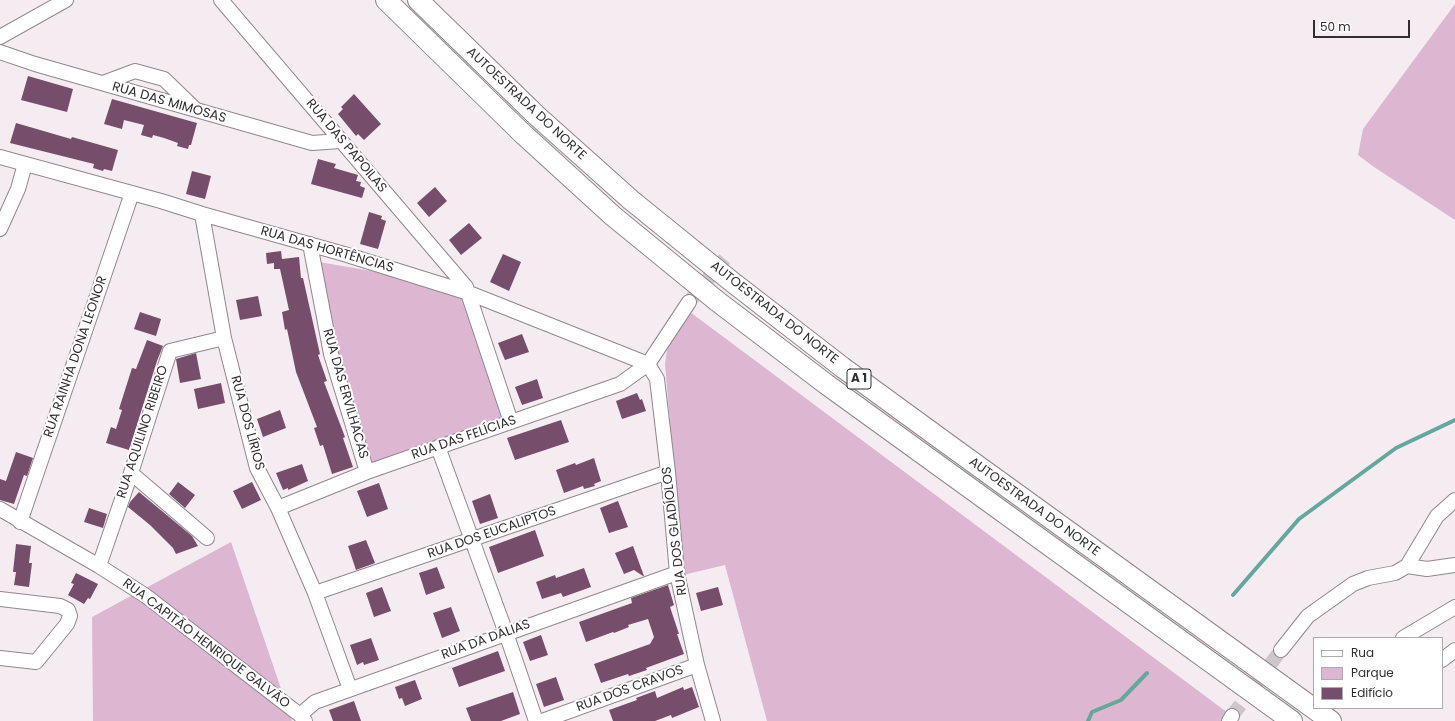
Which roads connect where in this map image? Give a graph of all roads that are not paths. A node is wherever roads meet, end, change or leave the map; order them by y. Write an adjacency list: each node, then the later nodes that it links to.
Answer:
1 (66, 0): 5 (street)
2 (221, 0): 9 (street, RUA DAS PAPOILAS)
3 (386, 0): 52 (highway, AUTOESTRADA DO NORTE / A 1)
4 (418, 0): 46 (highway, AUTOESTRADA DO NORTE / A 1)
5 (0, 37)
6 (0, 52): 7 (street, RUA DAS MIMOSAS)
7 (103, 83): 8 (street, RUA DAS MIMOSAS); 8 (street)
8 (198, 111): 9 (street, RUA DAS MIMOSAS)
9 (340, 141): 16 (street, RUA DAS PAPOILAS)
10 (0, 157): 11 (street, RUA DAS HORTÊNCIAS)
11 (25, 164): 12 (street, RUA DAS HORTÊNCIAS); 14 (street)
12 (132, 193): 13 (street, RUA DAS HORTÊNCIAS); 28 (street, RUA RAINHA DONA LEONOR)
13 (202, 214): 15 (street, RUA DAS HORTÊNCIAS); 18 (street, RUA DOS LÍRIOS)
14 (0, 229)
15 (310, 244): 16 (street, RUA DAS HORTÊNCIAS); 22 (street, RUA DAS ERVILHACAS)
16 (469, 293): 19 (street, RUA DAS HORTÊNCIAS); 20 (street)
17 (689, 302): 19 (street)
18 (224, 338): 24 (street, RUA AQUILINO RIBEIRO); 26 (street, RUA DOS LÍRIOS)
19 (648, 364): 20 (street, RUA DAS FELÍCIAS); 23 (street, RUA DOS GLADÍOLOS)
20 (511, 422): 21 (street, RUA DAS FELÍCIAS)
21 (438, 447): 22 (street, RUA DAS FELÍCIAS); 30 (street)
22 (367, 472): 26 (street, RUA DAS FELÍCIAS)
23 (668, 472): 30 (street, RUA DOS EUCALIPTOS); 34 (street, RUA DOS GLADÍOLOS)
24 (131, 473): 29 (street); 32 (street, RUA AQUILINO RIBEIRO)
25 (1455, 500): 33 (street)
26 (278, 508): 35 (street, RUA DOS LÍRIOS)
27 (0, 509): 28 (street, RUA CAPITÃO HENRIQUE GALVÃO)
28 (20, 522): 32 (street, RUA CAPITÃO HENRIQUE GALVÃO)
29 (207, 538)
30 (472, 539): 35 (street, RUA DOS EUCALIPTOS); 38 (street)
31 (1455, 565): 33 (street)
32 (99, 566): 48 (street, RUA CAPITÃO HENRIQUE GALVÃO)
33 (1407, 566): 40 (street)
34 (677, 572): 38 (street, RUA DA DÁLIAS); 44 (street, RUA DOS GLADÍOLOS)
35 (315, 593): 45 (street, RUA DOS LÍRIOS)
36 (0, 599): 42 (street)
37 (1455, 607): 39 (street)
38 (506, 633): 45 (street, RUA DA DÁLIAS); 49 (street)
39 (1405, 637)
40 (1281, 650)
41 (1455, 650): 43 (street)
42 (0, 658)
43 (1443, 659)
44 (697, 665): 50 (street, RUA DOS CRAVOS); 51 (street, RUA DOS GLADÍOLOS)
45 (350, 688): 48 (street, RUA DA DÁLIAS)
46 (1313, 708)
47 (1314, 709): 53 (highway, AUTOESTRADA DO NORTE / A 1)
48 (303, 718)
49 (536, 721)
50 (542, 721)
51 (713, 721)
52 (1292, 721)
53 (1331, 721)

